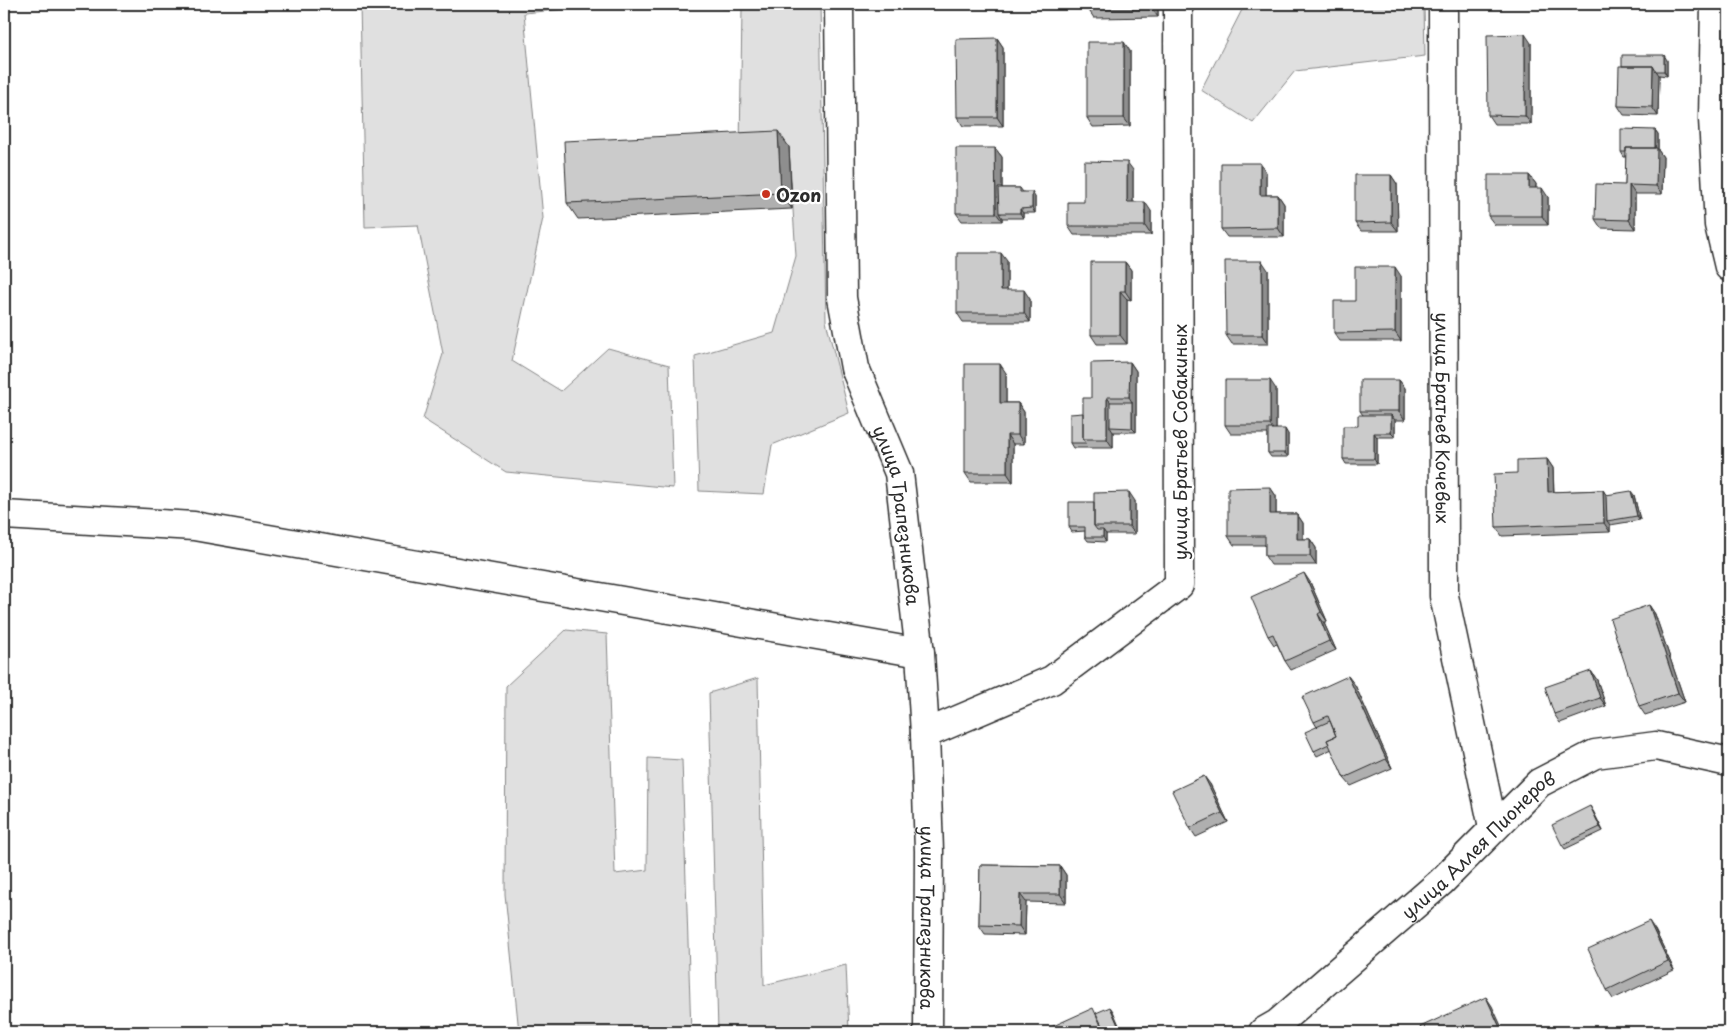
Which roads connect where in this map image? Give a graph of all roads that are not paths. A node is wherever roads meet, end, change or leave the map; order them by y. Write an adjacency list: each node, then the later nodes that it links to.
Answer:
1 (839, 4): 7 (street, улица Трапезникова)
2 (1178, 4): 8 (street, улица Братьев Собакиных)
3 (1443, 4): 10 (street, улица Братьев Кочевых)
4 (1715, 4): 5 (street)
5 (1729, 267)
6 (4, 515): 7 (street)
7 (920, 653): 8 (street, улица Трапезникова)
8 (926, 734): 11 (street, улица Трапезникова)
9 (1729, 762): 10 (street, улица Аллея Пионеров)
10 (1493, 827): 12 (street, улица Аллея Пионеров)
11 (928, 1032)
12 (1263, 1032)

